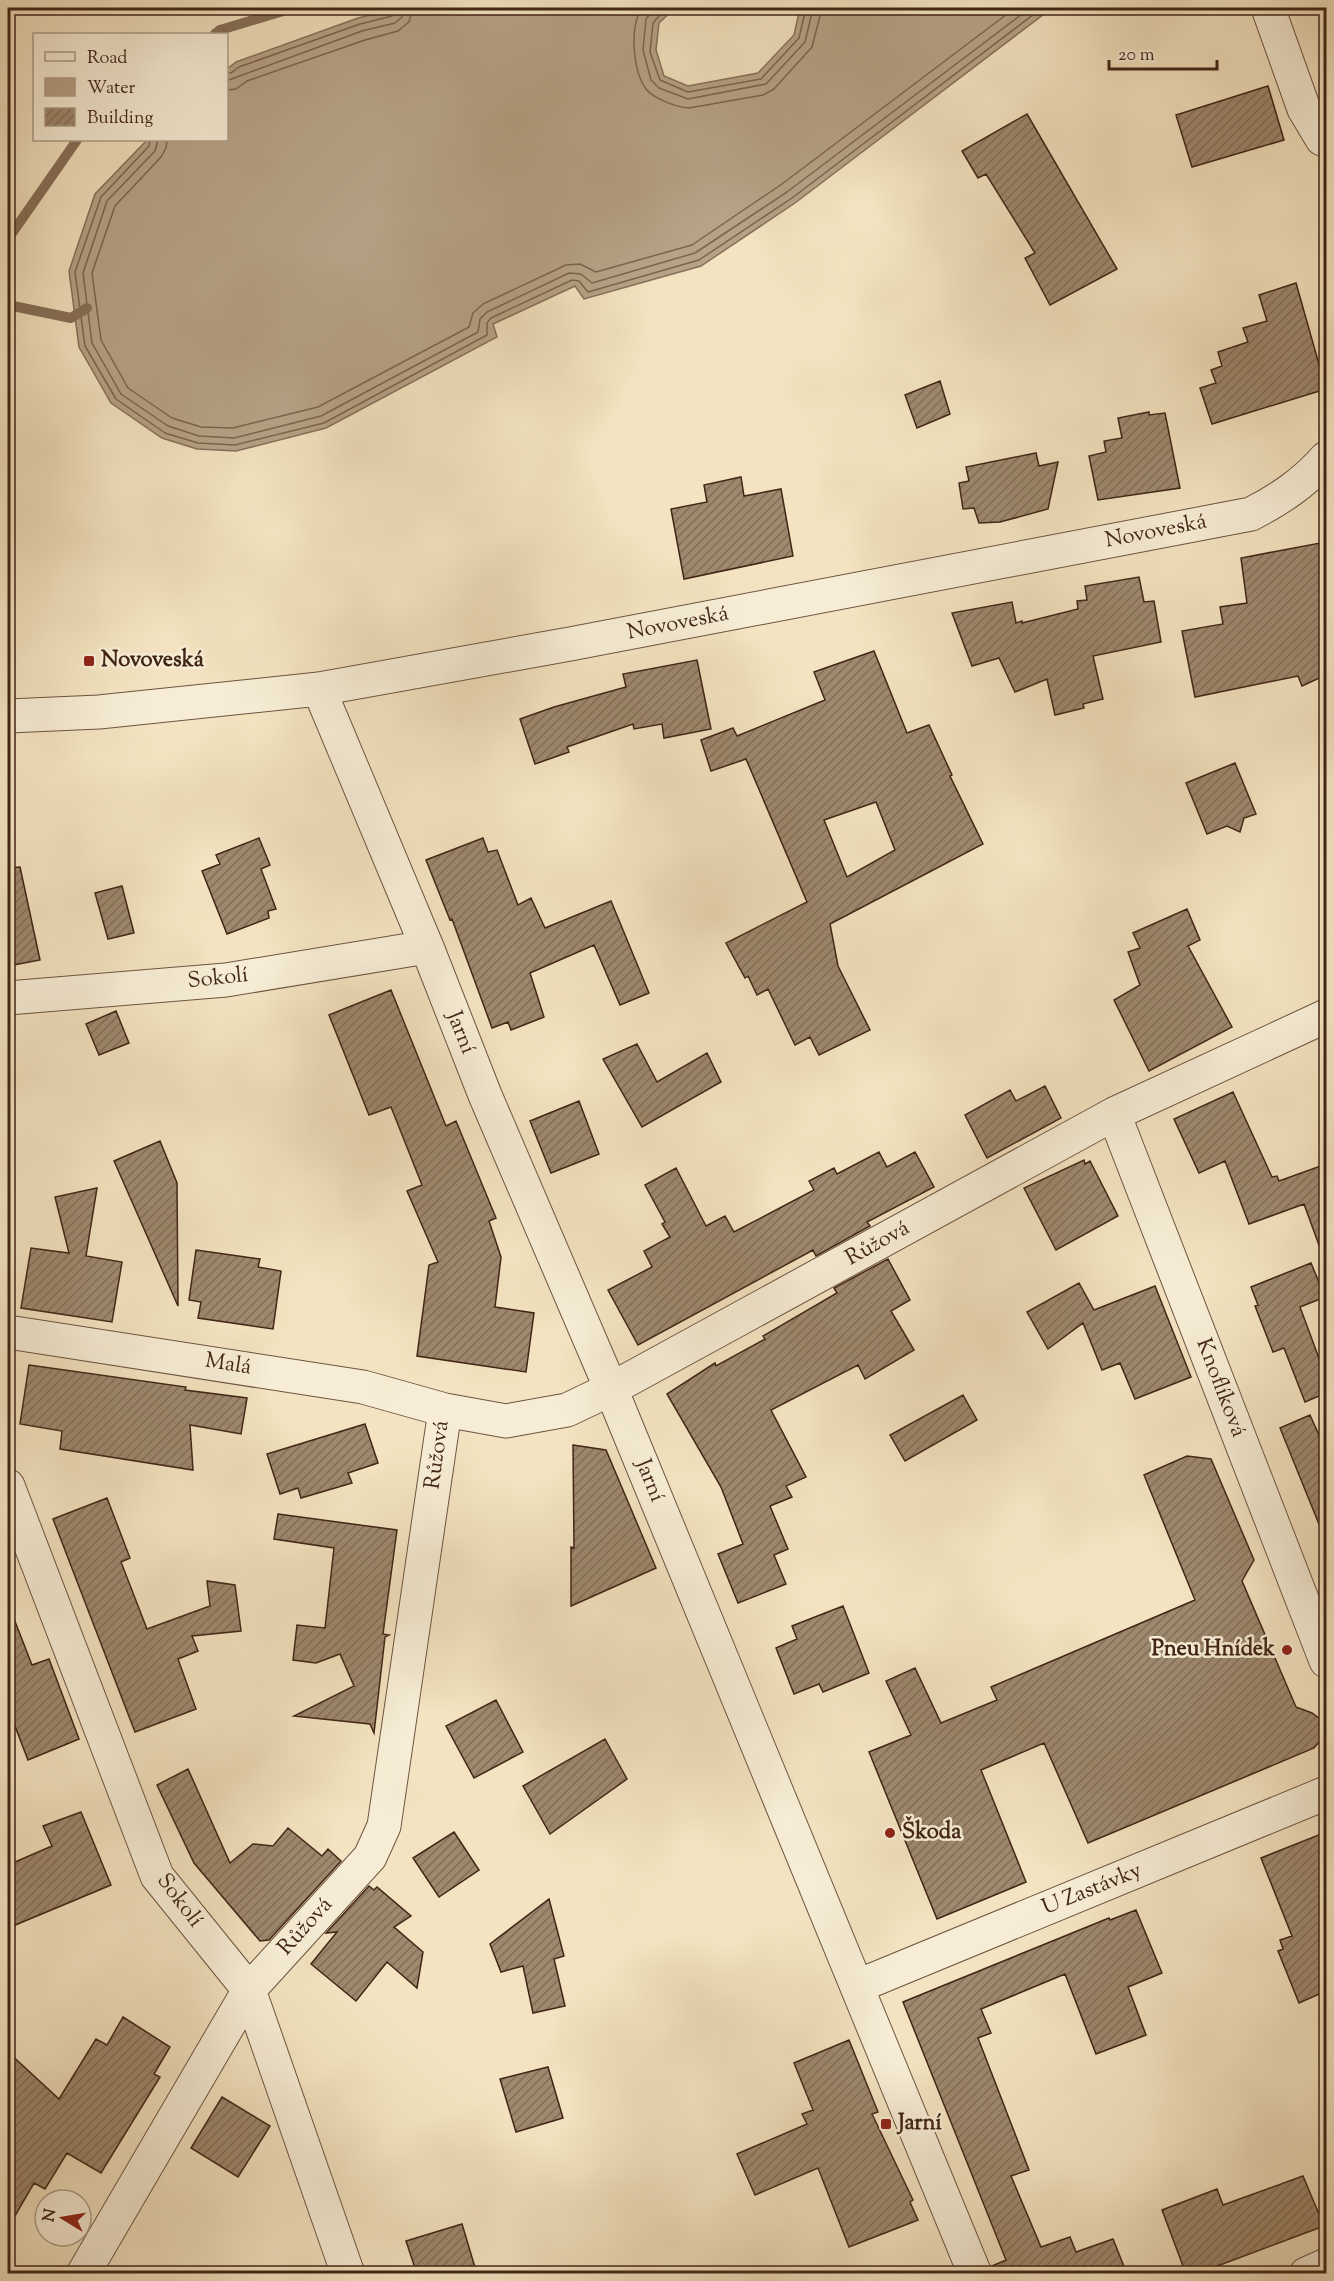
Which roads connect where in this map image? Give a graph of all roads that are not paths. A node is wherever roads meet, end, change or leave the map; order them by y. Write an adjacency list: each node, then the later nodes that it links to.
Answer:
1 (1268, 8): 2 (street)
2 (1326, 140)
3 (1326, 458): 4 (street, Novoveská)
4 (319, 689): 5 (street, Novoveská); 6 (street, Jarní)
5 (8, 716)
6 (427, 947): 7 (street, Sokolí); 11 (street, Jarní)
7 (8, 998)
8 (1326, 1016): 9 (street, Růžová)
9 (1114, 1114): 11 (street, Růžová); 14 (street, Knoflíková)
10 (8, 1332): 12 (street, Malá)
11 (611, 1389): 12 (street, Růžová); 16 (street, Jarní)
12 (445, 1410): 17 (street, Růžová)
13 (8, 1486): 17 (street, Sokolí)
14 (1326, 1661)
15 (1326, 1793): 16 (street, U Zastávky)
16 (858, 1986): 21 (street, Jarní)
17 (249, 1990): 19 (street, Růžová); 20 (street, Sokolí)
18 (1326, 2265): 22 (street)
19 (83, 2274)
20 (348, 2274)
21 (975, 2274)
22 (1306, 2274)

